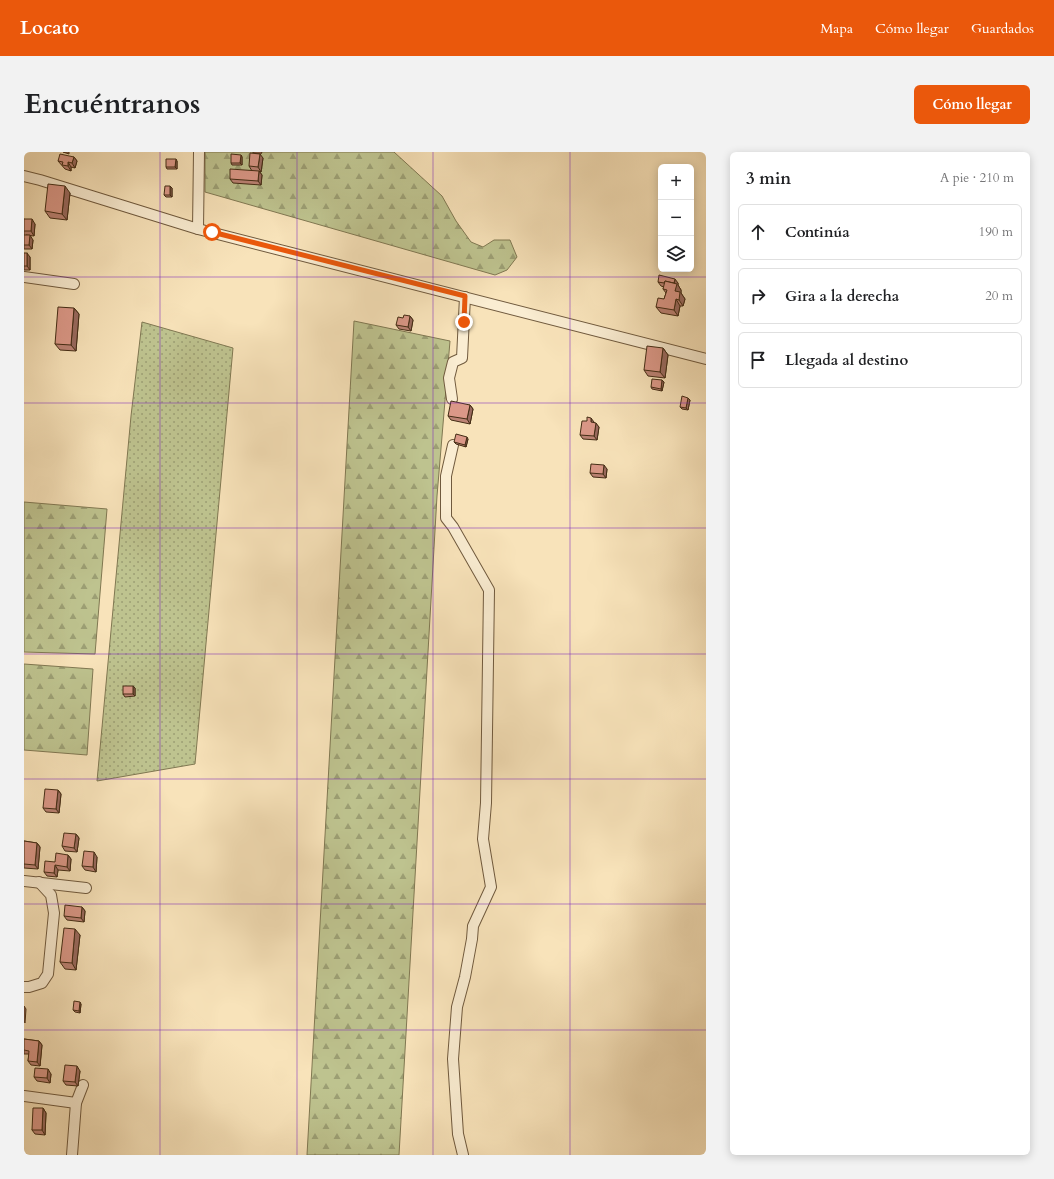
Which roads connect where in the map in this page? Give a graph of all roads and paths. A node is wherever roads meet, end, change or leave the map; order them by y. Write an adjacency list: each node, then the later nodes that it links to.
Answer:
1 (198, 152): 3 (street)
2 (24, 176): 3 (street)
3 (198, 229): 6 (street)
4 (24, 277): 5 (street)
5 (74, 284)
6 (465, 296): 7 (street); 8 (street)
7 (706, 359)
8 (452, 399)
9 (453, 445): 18 (street)
10 (24, 881): 11 (street)
11 (39, 882): 12 (street); 13 (street)
12 (86, 888)
13 (24, 987)
14 (83, 1085): 16 (street)
15 (24, 1096): 16 (street)
16 (76, 1103): 17 (street)
17 (72, 1155)
18 (463, 1155)

